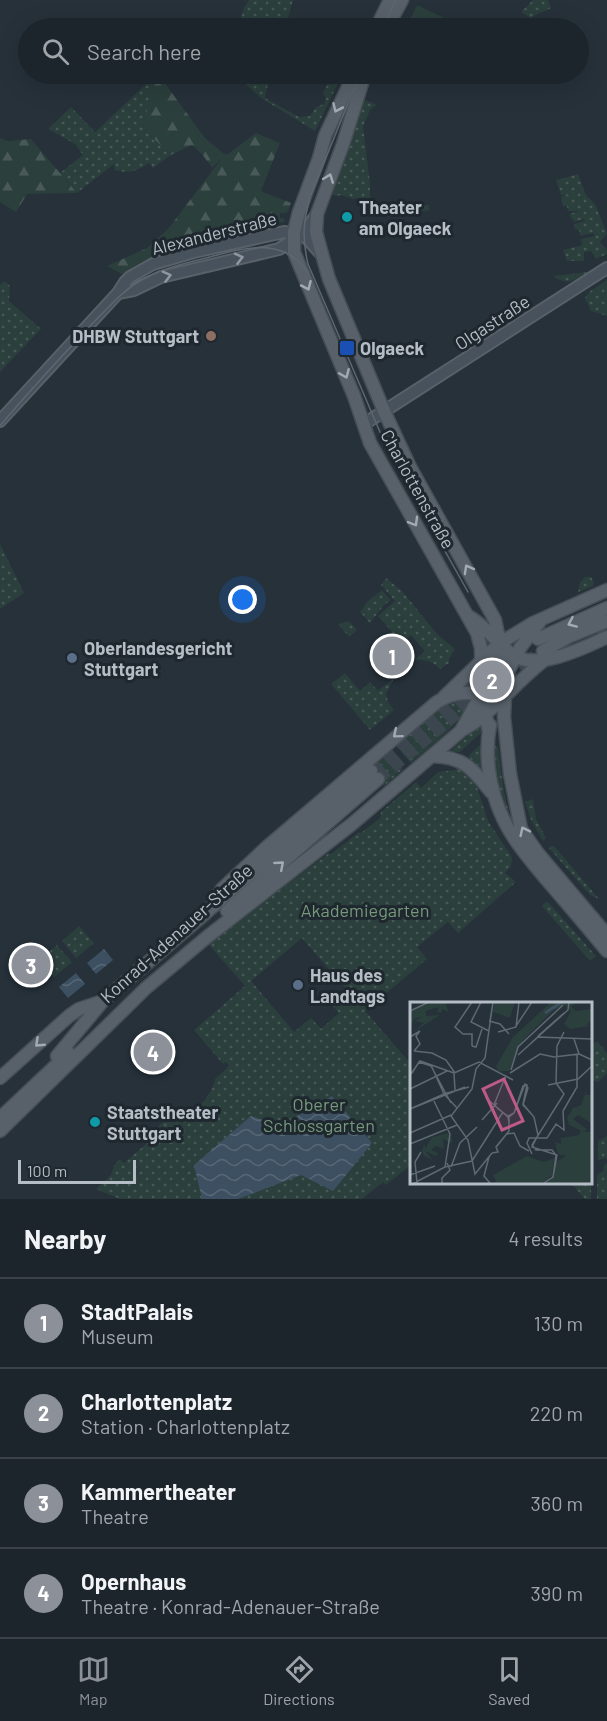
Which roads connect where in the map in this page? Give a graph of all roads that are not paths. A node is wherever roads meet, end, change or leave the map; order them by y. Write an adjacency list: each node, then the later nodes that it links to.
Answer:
1 (390, 0): 3 (main road)
2 (402, 0): 4 (main road)
3 (381, 18)
4 (392, 18)
5 (349, 84): 8 (main road, one-way to 8)
6 (362, 84): 7 (main road, one-way to 6)
7 (317, 214): 8 (street); 10 (main road, Charlottenstraße)
8 (296, 236): 9 (street, Alexanderstraße); 10 (street); 11 (main road, Charlottenstraße); 13 (street, Alexanderstraße)
9 (276, 250): 11 (street); 13 (street, Alexanderstraße, one-way to 9)
10 (322, 255): 14 (main road, Charlottenstraße)
11 (298, 264): 16 (main road, Charlottenstraße, one-way to 16)
12 (607, 268): 14 (street, Olgastraße)
13 (118, 294): 15 (street, Alexanderstraße)
14 (384, 411): 16 (street, Olgastraße); 18 (main road, Charlottenstraße, one-way to 14)
15 (0, 422)
16 (364, 424): 20 (main road, Charlottenstraße, one-way to 20)
17 (607, 590): 23 (main road)
18 (481, 594): 20 (main road); 24 (main road, Charlottenstraße)
19 (607, 608): 23 (main road, one-way to 23)
20 (464, 609): 24 (main road); 26 (main road, Charlottenstraße)
21 (607, 621): 23 (main road)
22 (607, 637): 23 (main road)
23 (540, 640): 24 (main road); 25 (main road); 25 (main road); 29 (main road)
24 (500, 643): 25 (main road); 26 (main road); 27 (main road, Charlottenstraße); 30 (main road)
25 (515, 657): 27 (main road)
26 (482, 659): 30 (main road, Charlottenstraße); 31 (main road)
27 (505, 678): 29 (main road, Charlottenstraße); 32 (main road)
28 (464, 693): 30 (main road); 31 (main road); 32 (main road)
29 (505, 695): 32 (main road); 33 (main road, Charlottenstraße)
30 (482, 696): 32 (main road)
31 (443, 698): 38 (main road, one-way to 38)
32 (485, 708): 33 (main road); 34 (main road); 36 (main road)
33 (504, 717): 35 (main road, Charlottenstraße)
34 (489, 738): 35 (main road); 37 (main road)
35 (506, 742): 40 (main road, Charlottenstraße, one-way to 35)
36 (432, 756): 37 (main road); 39 (main road)
37 (493, 794): 41 (main road)
38 (209, 912): 39 (main road, Konrad-Adenauer-Straße, one-way to 38); 42 (main road, Konrad-Adenauer-Straße)
39 (207, 933): 45 (main road, Konrad-Adenauer-Straße); 46 (main road)
40 (607, 935)
41 (607, 951)
42 (103, 1001): 43 (main road, one-way to 43); 44 (main road, Konrad-Adenauer-Straße)
43 (0, 1078)
44 (0, 1109)
45 (0, 1118)
46 (0, 1131)

